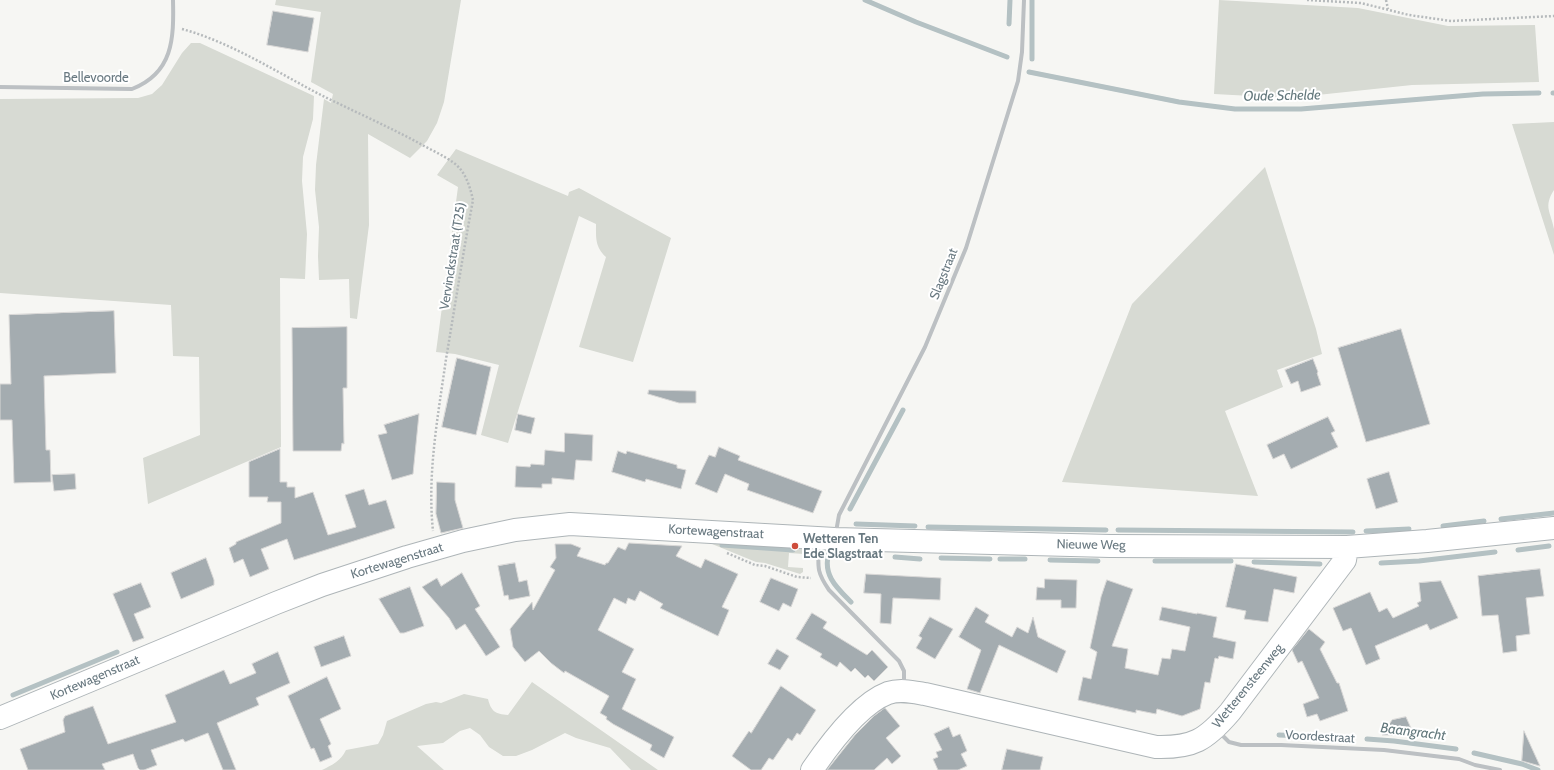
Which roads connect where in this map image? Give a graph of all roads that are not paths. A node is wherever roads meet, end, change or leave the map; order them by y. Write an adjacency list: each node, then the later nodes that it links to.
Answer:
1 (172, 0): 3 (street, Bellevoorde)
2 (1024, 0): 5 (street, Slagstraat)
3 (0, 87)
4 (1554, 528): 6 (street)
5 (827, 539): 6 (street, Nieuwe Weg); 7 (street); 8 (street, Kortewagenstraat)
6 (1347, 547): 9 (street, Wetterensteenweg)
7 (903, 691): 9 (street, Wetterensteenweg); 10 (street, Wetterensteenweg)
8 (0, 718)
9 (1216, 729): 11 (street, Voordestraat)
10 (812, 770)
11 (1500, 770)

